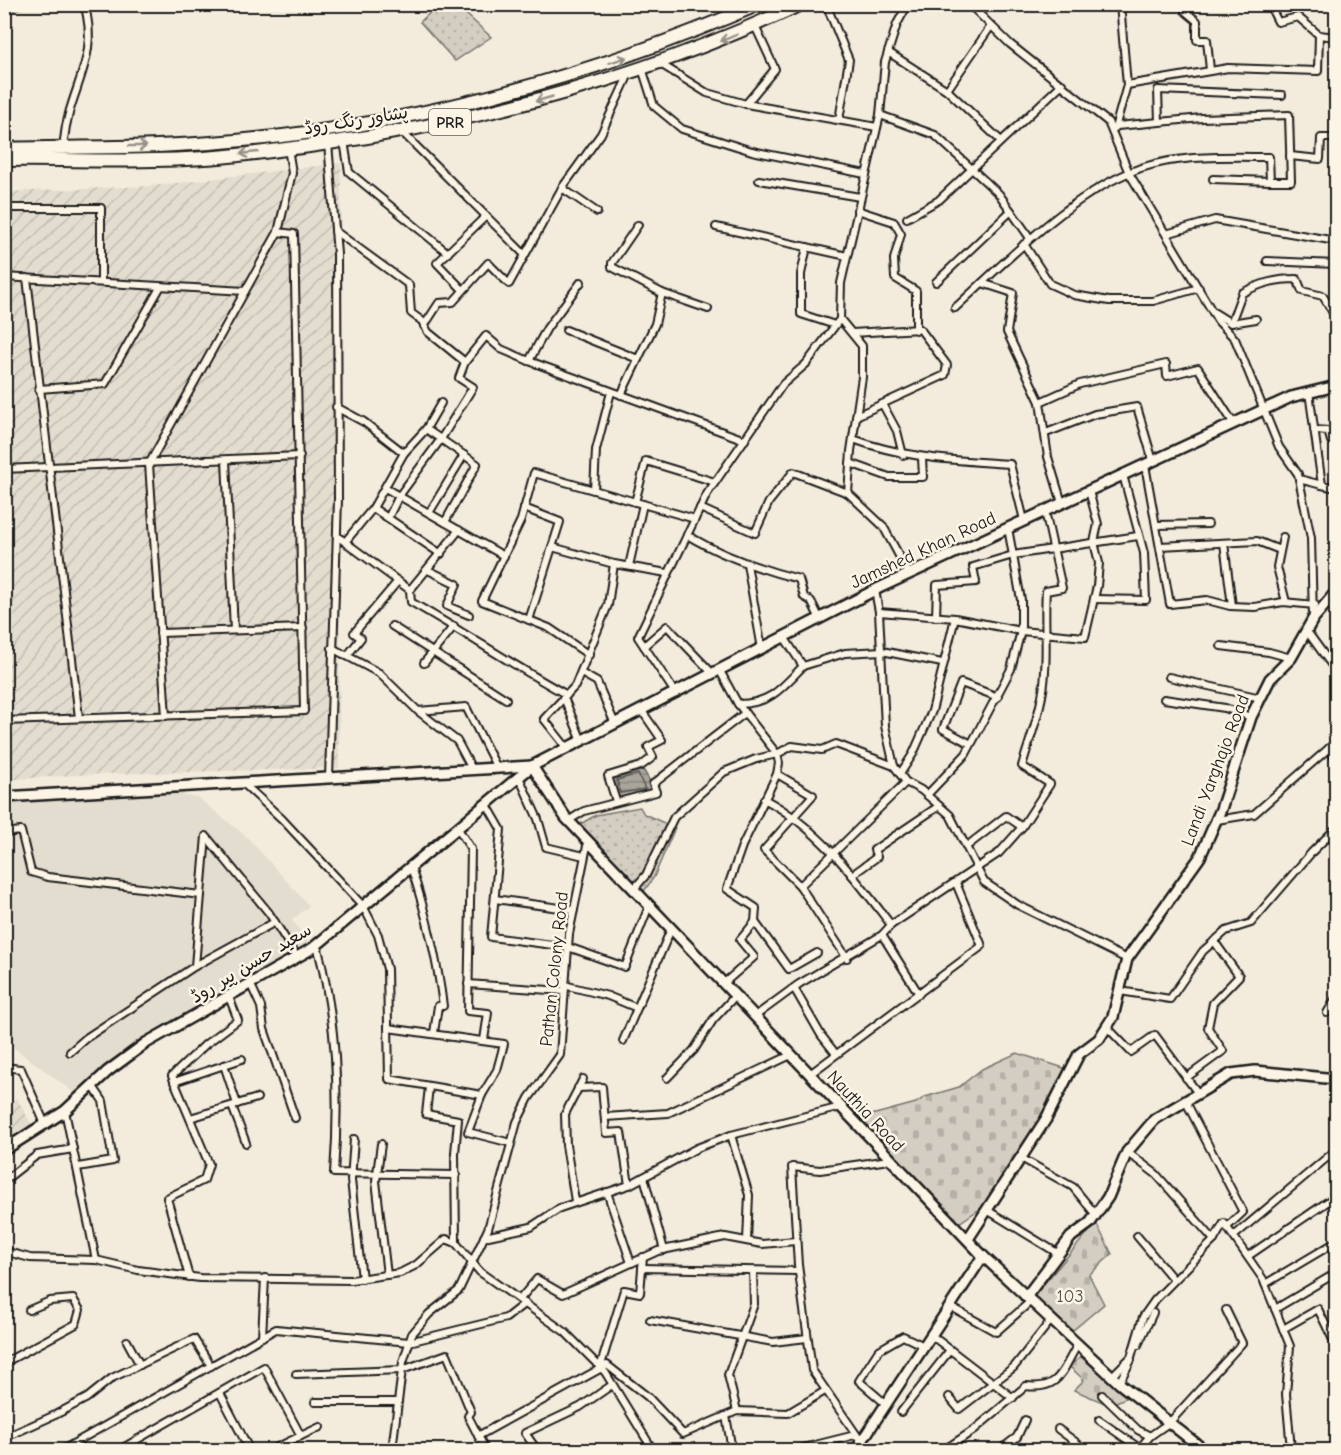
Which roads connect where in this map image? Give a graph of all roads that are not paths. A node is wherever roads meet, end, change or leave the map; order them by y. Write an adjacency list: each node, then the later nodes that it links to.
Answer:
1 (18, 4): 12 (street)
2 (84, 4): 35 (street)
3 (759, 4): 42 (highway, پشاور رنگ روڈ / PRR, one-way to 3)
4 (801, 4): 14 (highway, پشاور رنگ روڈ / PRR)
5 (826, 4): 29 (street)
6 (908, 4): 18 (street)
7 (969, 4): 15 (street)
8 (1120, 4): 24 (street)
9 (1190, 4): 21 (street)
10 (1269, 4): 16 (street)
11 (1334, 4): 13 (street)
12 (4, 8)
13 (1336, 16)
14 (755, 26): 19 (highway, پشاور رنگ روڈ / PRR, one-way to 19); 27 (street)
15 (991, 26): 23 (street); 25 (street)
16 (1319, 35): 17 (street); 21 (street)
17 (1336, 37)
18 (888, 52): 25 (street); 28 (street)
19 (658, 63): 20 (highway, پشاور رنگ روڈ / PRR); 27 (street)
20 (642, 68): 22 (highway, پشاور رنگ روڈ / PRR); 48 (street)
21 (1210, 70): 24 (street)
22 (629, 73): 33 (highway, پشاور رنگ روڈ / PRR, one-way to 33); 52 (street)
23 (1062, 84): 32 (street); 38 (street)
24 (1127, 85): 32 (street)
25 (947, 90): 38 (street)
26 (1282, 95): 30 (street)
27 (746, 104): 29 (street)
28 (880, 115): 31 (street); 46 (street)
29 (839, 120): 31 (street)
30 (1158, 122): 32 (street); 43 (street)
31 (877, 127): 48 (street)
32 (1114, 128): 47 (street)
33 (402, 132): 37 (highway, پشاور رنگ روڈ / PRR); 58 (street)
34 (1336, 138): 43 (street)
35 (64, 140): 36 (highway); 42 (highway)
36 (4, 141)
37 (344, 141): 39 (highway, پشاور رنگ روڈ / PRR); 69 (street)
38 (1001, 141): 46 (street)
39 (328, 143): 40 (highway, پشاور رنگ روڈ / PRR); 62 (street)
40 (288, 148): 42 (highway, پشاور رنگ روڈ / PRR, one-way to 42); 63 (street)
41 (4, 149): 42 (highway, پشاور رنگ روڈ / PRR)
42 (81, 153): 44 (highway, پشاور رنگ روڈ / PRR); 45 (highway)
43 (1290, 156): 51 (street)
44 (4, 160)
45 (4, 168)
46 (973, 168): 56 (street); 59 (street)
47 (1129, 173): 51 (street); 64 (street); 65 (street)
48 (865, 174): 53 (street)
49 (1214, 179): 51 (street)
50 (759, 180): 53 (street)
51 (1270, 181)
52 (562, 188): 57 (street); 70 (street)
53 (860, 197): 55 (street)
54 (4, 208): 76 (street)
55 (857, 210): 71 (street); 95 (street)
56 (1011, 211): 65 (street); 78 (street)
57 (597, 212)
58 (486, 216): 69 (street); 70 (street)
59 (907, 218)
60 (638, 225): 84 (street)
61 (716, 227): 68 (street)
62 (335, 231): 92 (street); 108 (street)
63 (278, 232): 83 (street); 122 (street)
64 (1166, 234): 66 (street); 81 (street)
65 (1030, 238): 67 (street)
66 (1336, 241)
67 (1024, 244): 79 (street); 81 (street)
68 (807, 247): 71 (street); 93 (street)
69 (448, 254): 82 (street)
70 (525, 255): 82 (street)
71 (847, 256): 89 (street)
72 (1267, 261): 73 (street)
73 (1336, 264)
74 (4, 277): 75 (street)
75 (27, 278): 76 (street); 101 (street)
76 (101, 282): 80 (street)
77 (581, 282): 98 (street)
78 (936, 282)
79 (982, 283): 85 (street); 105 (street)
80 (161, 286): 83 (street); 101 (street)
81 (1199, 288): 87 (street)
82 (464, 290): 92 (street)
83 (245, 291): 127 (street)
84 (662, 293): 86 (street); 97 (street)
85 (956, 308)
86 (708, 309)
87 (1212, 312): 91 (street); 109 (street)
88 (1336, 318): 91 (street)
89 (840, 319): 93 (street); 96 (street)
90 (1256, 319): 91 (street)
91 (1231, 323)
92 (424, 326): 99 (street)
93 (835, 326): 117 (street)
94 (566, 330): 97 (street)
95 (916, 330): 96 (street); 107 (street)
96 (852, 333): 110 (street)
97 (639, 359): 104 (street)
98 (529, 361): 99 (street); 102 (street)
99 (465, 363): 115 (street)
100 (1336, 386): 103 (street, Jamshed Khan Road)
101 (39, 389): 128 (street)
102 (610, 392): 104 (street); 136 (street)
103 (1310, 392): 109 (street, Jamshed Khan Road); 113 (street)
104 (621, 395): 117 (street)
105 (1040, 402): 111 (street); 114 (street)
106 (441, 403): 112 (street)
107 (884, 405): 110 (street); 121 (street)
108 (336, 407): 119 (street); 157 (street)
109 (1265, 409): 111 (street, Jamshed Khan Road); 131 (street)
110 (856, 416): 116 (street)
111 (1234, 424): 126 (street, Jamshed Khan Road)
112 (426, 429): 115 (street); 119 (street)
113 (1314, 430): 118 (street); 133 (street)
114 (1046, 433): 126 (street); 141 (street)
115 (441, 438): 120 (street); 139 (street)
116 (853, 439): 121 (street); 125 (street)
117 (745, 440): 132 (street)
118 (1336, 441)
119 (404, 453): 134 (street)
120 (464, 455): 147 (street); 151 (street)
121 (903, 455): 123 (street)
122 (300, 456): 124 (street); 193 (street)
123 (922, 458): 125 (street); 150 (street)
124 (226, 460): 127 (street); 194 (street)
125 (850, 463): 138 (street)
126 (1149, 463): 130 (street, Jamshed Khan Road); 153 (street)
127 (149, 464): 128 (street); 197 (street)
128 (51, 468): 129 (street); 228 (street)
129 (4, 469)
130 (1123, 475): 137 (street, Jamshed Khan Road); 158 (street)
131 (1299, 479): 133 (street); 182 (street)
132 (715, 482): 140 (street); 143 (street)
133 (1322, 485): 135 (street)
134 (386, 488): 139 (street); 144 (street)
135 (1336, 488)
136 (594, 490): 140 (street); 145 (street)
137 (1089, 491): 141 (street, Jamshed Khan Road); 161 (street)
138 (848, 493): 143 (street); 175 (street)
139 (399, 496): 147 (street); 148 (street)
140 (635, 502): 142 (street)
141 (1062, 503): 146 (street, Jamshed Khan Road)
142 (643, 504): 149 (street); 172 (street)
143 (700, 507): 149 (street)
144 (373, 508): 148 (street); 160 (street)
145 (524, 508): 164 (street); 169 (street)
146 (1045, 511): 150 (street, Jamshed Khan Road); 165 (street)
147 (429, 513): 151 (street)
148 (388, 518): 167 (street)
149 (694, 519): 156 (street)
150 (1024, 520): 154 (street, Jamshed Khan Road)
151 (445, 522): 155 (street)
152 (1208, 524): 153 (street)
153 (1156, 525): 163 (street)
154 (1008, 528): 168 (street); 175 (street, Jamshed Khan Road)
155 (459, 530): 167 (street); 169 (street)
156 (687, 535): 171 (street); 174 (street)
157 (337, 536): 160 (street); 202 (street)
158 (1138, 536): 161 (street); 180 (street)
159 (1283, 537): 166 (street)
160 (345, 542): 176 (street)
161 (1094, 542): 165 (street); 180 (street)
162 (1224, 543): 163 (street); 166 (street); 183 (street)
163 (1160, 546): 183 (street)
164 (552, 547): 170 (street); 190 (street)
165 (1054, 550): 168 (street); 198 (street)
166 (1280, 550): 181 (street)
167 (441, 554): 173 (street)
168 (1013, 555): 186 (street); 196 (street)
169 (504, 556): 190 (street)
170 (614, 564): 172 (street); 206 (street)
171 (747, 564): 188 (street); 203 (street)
172 (629, 566): 174 (street)
173 (428, 570): 177 (street); 185 (street)
174 (667, 573): 200 (street)
175 (909, 574): 178 (street, Jamshed Khan Road)
176 (398, 581): 177 (street); 207 (street)
177 (410, 590): 192 (street)
178 (875, 590): 184 (street); 188 (street, Jamshed Khan Road)
179 (1336, 592): 189 (street, Landi Yarghajo Road)
180 (1094, 599): 198 (street)
181 (1286, 602): 182 (street); 183 (street)
182 (1314, 605): 189 (street)
183 (1232, 606)
184 (879, 612): 186 (street); 204 (street)
185 (469, 615)
186 (936, 616): 187 (street)
187 (956, 618): 196 (street); 210 (street)
188 (820, 619): 199 (street, Jamshed Khan Road)
189 (1313, 619): 195 (street, Landi Yarghajo Road)
190 (529, 620): 206 (street)
191 (392, 626): 205 (street)
192 (454, 626): 205 (street); 217 (street)
193 (303, 627): 194 (street); 226 (street)
194 (234, 630): 197 (street)
195 (1306, 630): 208 (street, Landi Yarghajo Road); 212 (street)
196 (1020, 631): 198 (street); 218 (street)
197 (160, 633): 226 (street)
198 (1044, 633): 257 (street)
199 (784, 637): 203 (street, Jamshed Khan Road); 211 (street)
200 (644, 646): 214 (street); 216 (street)
201 (1221, 646): 208 (street)
202 (332, 648): 207 (street); 245 (street)
203 (762, 649): 214 (street, Jamshed Khan Road)
204 (882, 651): 210 (street); 211 (street); 238 (street)
205 (433, 652): 209 (street); 220 (street)
206 (589, 655): 213 (street)
207 (347, 656): 223 (street)
208 (1291, 658): 219 (street, Landi Yarghajo Road)
209 (424, 663)
210 (942, 663): 243 (street)
211 (803, 666): 222 (street)
212 (1336, 671)
213 (581, 673): 217 (street); 230 (street)
214 (716, 673): 216 (street, Jamshed Khan Road); 222 (street)
215 (1169, 677): 219 (street)
216 (676, 694): 224 (street, Jamshed Khan Road)
217 (565, 696): 231 (street); 234 (street)
218 (998, 697): 233 (street); 233 (street)
219 (1261, 698): 227 (street, Landi Yarghajo Road)
220 (506, 699)
221 (1164, 699): 227 (street)
222 (738, 704): 225 (street)
223 (418, 711): 240 (street); 241 (street)
224 (642, 711): 230 (street, Jamshed Khan Road); 251 (street)
225 (745, 712): 236 (street); 251 (street)
226 (166, 716): 228 (street)
227 (1251, 717): 256 (street, Landi Yarghajo Road)
228 (79, 718): 229 (street)
229 (4, 721)
230 (615, 724): 231 (street, Jamshed Khan Road)
231 (582, 741): 234 (street, Jamshed Khan Road)
232 (1336, 742): 235 (street)
233 (971, 744): 248 (street)
234 (567, 748): 239 (street, Jamshed Khan Road)
235 (1329, 748): 237 (street); 256 (street)
236 (777, 754): 238 (street); 242 (street); 270 (street)
237 (1336, 760)
238 (894, 765): 243 (street)
239 (532, 766): 240 (street); 244 (street, سعید حسن پیر روڈ); 255 (street, Nauthia Road)
240 (497, 768): 241 (street)
241 (472, 769): 245 (street)
242 (777, 774): 250 (street); 254 (street)
243 (900, 774): 246 (street)
244 (519, 777): 252 (street, سعید حسن پیر روڈ); 264 (street)
245 (329, 778): 247 (street)
246 (906, 782): 248 (street); 263 (street)
247 (243, 783): 249 (street); 273 (street)
248 (927, 795): 253 (street)
249 (4, 797)
250 (764, 799): 254 (street); 277 (street)
251 (616, 801): 255 (street)
252 (486, 803): 258 (street, سعید حسن پیر روڈ); 272 (street)
253 (939, 806): 262 (street); 267 (street)
254 (795, 818): 263 (street); 269 (street)
255 (568, 820): 261 (street, Nauthia Road)
256 (1217, 820): 287 (street, Landi Yarghajo Road)
257 (1022, 827): 262 (street); 266 (street)
258 (457, 828): 265 (street, سعید حسن پیر روڈ); 289 (street)
259 (1336, 828): 281 (street)
260 (4, 833): 271 (street)
261 (588, 842): 264 (street, Pathan Colony Road); 270 (street, Nauthia Road)
262 (967, 846): 266 (street)
263 (836, 853): 267 (street); 269 (street)
264 (584, 856): 275 (street, Pathan Colony Road)
265 (411, 867): 273 (street, سعید حسن پیر روڈ); 304 (street)
266 (977, 868): 268 (street); 287 (street)
267 (852, 875): 278 (street)
268 (956, 883): 278 (street); 295 (street)
269 (800, 886): 286 (street)
270 (634, 890): 274 (street, Nauthia Road)
271 (201, 895): 276 (street); 288 (street)
272 (495, 899): 275 (street); 283 (street)
273 (363, 906): 282 (street, سعید حسن پیر روڈ); 303 (street)
274 (649, 906): 279 (street, Nauthia Road); 283 (street)
275 (574, 910): 283 (street, Pathan Colony Road)
276 (275, 922): 285 (street); 288 (street)
277 (755, 922): 284 (street); 290 (street)
278 (891, 925): 280 (street)
279 (671, 929): 290 (street, Nauthia Road); 299 (street)
280 (882, 936): 286 (street); 295 (street)
281 (1214, 941): 294 (street); 315 (street)
282 (317, 945): 285 (street, سعید حسن پیر روڈ); 345 (street)
283 (568, 947): 292 (street, Pathan Colony Road)
284 (817, 953)
285 (297, 957): 291 (street, سعید حسن پیر روڈ)
286 (847, 958): 293 (street)
287 (1127, 959): 294 (street, Landi Yarghajo Road)
288 (195, 966): 307 (street)
289 (468, 984): 292 (street); 305 (street)
290 (723, 984): 296 (street, Nauthia Road)
291 (251, 985): 297 (street, سعید حسن پیر روڈ); 331 (street)
292 (563, 988): 299 (street); 336 (street, Pathan Colony Road)
293 (794, 988): 301 (street); 308 (street)
294 (1120, 991): 302 (street, Landi Yarghajo Road)
295 (918, 994): 308 (street)
296 (735, 996): 301 (street, Nauthia Road); 314 (street)
297 (229, 997): 318 (street); 319 (street, سعید حسن پیر روڈ)
298 (1336, 998): 300 (street)
299 (637, 1008): 306 (street)
300 (1327, 1013)
301 (754, 1017): 309 (street, Nauthia Road)
302 (1107, 1027): 315 (street); 342 (street, Landi Yarghajo Road)
303 (388, 1028): 304 (street); 320 (street)
304 (434, 1033): 305 (street)
305 (484, 1040): 323 (street)
306 (623, 1041)
307 (69, 1052)
308 (836, 1054): 313 (street)
309 (791, 1055): 313 (street, Nauthia Road); 329 (street)
310 (243, 1059): 311 (street)
311 (224, 1065): 318 (street); 326 (street)
312 (4, 1067): 332 (street)
313 (810, 1074): 327 (street, Nauthia Road)
314 (667, 1078)
315 (1186, 1078): 322 (street)
316 (583, 1079): 321 (street)
317 (1336, 1079): 322 (street)
318 (174, 1082): 330 (street)
319 (92, 1085): 328 (street, سعید حسن پیر روڈ); 344 (street)
320 (429, 1087): 323 (street); 347 (street)
321 (578, 1088): 329 (street); 353 (street)
322 (1197, 1092): 325 (street)
323 (482, 1095): 336 (street)
324 (257, 1098): 326 (street)
325 (1185, 1100): 341 (street); 356 (street)
326 (235, 1105): 330 (street); 335 (street)
327 (841, 1107): 333 (street); 343 (street, Nauthia Road)
328 (65, 1111): 332 (street, سعید حسن پیر روڈ); 338 (street)
329 (605, 1117): 350 (street)
330 (190, 1118): 380 (street)
331 (295, 1118)
332 (45, 1124): 339 (street, سعید حسن پیر روڈ)
333 (731, 1135): 348 (street); 362 (street)
334 (354, 1139): 345 (street)
335 (246, 1143)
336 (512, 1143): 359 (street, Pathan Colony Road)
337 (381, 1144): 346 (street)
338 (73, 1149): 344 (street); 349 (street)
339 (4, 1150)
340 (1336, 1150): 358 (street)
341 (1127, 1152): 355 (street); 361 (street)
342 (1021, 1158): 354 (street, Landi Yarghajo Road); 355 (street)
343 (889, 1160): 360 (street, Nauthia Road); 363 (street)
344 (78, 1167): 372 (street)
345 (352, 1173): 346 (street); 382 (street)
346 (377, 1174): 347 (street); 379 (street)
347 (456, 1175): 364 (street)
348 (644, 1177): 350 (street); 366 (street)
349 (4, 1181)
350 (629, 1185): 351 (street)
351 (607, 1192): 353 (street); 374 (street)
352 (1336, 1196): 370 (street)
353 (575, 1201): 359 (street)
354 (987, 1210): 360 (street, Landi Yarghajo Road); 368 (street)
355 (1096, 1215): 368 (street)
356 (1227, 1227): 358 (street); 361 (street)
357 (1137, 1236): 383 (street)
358 (1234, 1236): 370 (street)
359 (484, 1237): 373 (street, Pathan Colony Road)
360 (968, 1239): 369 (street, Nauthia Road)
361 (1214, 1240): 383 (street)
362 (747, 1241): 363 (street); 366 (street)
363 (796, 1241): 377 (street)
364 (456, 1242): 373 (street); 379 (street)
365 (1336, 1242): 384 (street)
366 (664, 1250): 371 (street)
367 (4, 1251): 372 (street)
368 (1059, 1254): 385 (street)
369 (983, 1256): 385 (street, Nauthia Road); 387 (street)
370 (1248, 1256): 384 (street)
371 (643, 1257): 374 (street); 375 (street)
372 (96, 1260): 380 (street)
373 (472, 1262): 386 (street); 401 (street, Pathan Colony Road)
374 (631, 1263): 386 (street)
375 (642, 1268): 376 (street); 409 (street)
376 (753, 1270): 377 (street); 398 (street)
377 (798, 1270): 399 (street)
378 (1336, 1273): 388 (street)
379 (387, 1275): 382 (street)
380 (189, 1277): 381 (street)
381 (265, 1278): 382 (street); 397 (street)
382 (362, 1279)
383 (1173, 1279): 412 (street)
384 (1265, 1284): 388 (street)
385 (1029, 1299): 387 (street); 392 (street, Nauthia Road)
386 (523, 1301): 401 (street); 409 (street)
387 (951, 1307): 396 (street)
388 (1275, 1309): 394 (street)
389 (29, 1310): 406 (street)
390 (1226, 1310): 428 (street)
391 (1153, 1313): 412 (street)
392 (1052, 1319): 403 (street, Nauthia Road); 413 (street)
393 (650, 1320): 398 (street)
394 (1283, 1329): 395 (street); 455 (street)
395 (1334, 1331): 404 (street)
396 (931, 1335): 402 (street); 405 (street)
397 (262, 1336): 401 (street); 408 (street)
398 (744, 1337): 399 (street); 423 (street)
399 (807, 1338): 415 (street)
400 (127, 1341): 407 (street)
401 (409, 1342): 410 (street, Pathan Colony Road)
402 (924, 1346): 422 (street); 422 (street)
403 (1077, 1346): 412 (street, Nauthia Road); 419 (street)
404 (1336, 1346)
405 (950, 1350): 413 (street); 424 (street)
406 (4, 1363)
407 (141, 1365): 408 (street); 435 (street)
408 (211, 1366): 439 (street)
409 (600, 1368): 414 (street); 425 (street); 433 (street)
410 (402, 1370): 411 (street); 421 (street, Pathan Colony Road); 433 (street)
411 (296, 1374)
412 (1116, 1380): 428 (street, Nauthia Road)
413 (995, 1384): 418 (street); 419 (street)
414 (612, 1385): 438 (street); 446 (street)
415 (825, 1390): 423 (street); 431 (street)
416 (220, 1393): 432 (street); 440 (street); 441 (street)
417 (1102, 1395): 434 (street)
418 (949, 1397)
419 (1013, 1398): 450 (street)
420 (315, 1402): 421 (street)
421 (396, 1402): 444 (street, Pathan Colony Road)
422 (887, 1406): 437 (street)
423 (737, 1412): 425 (street)
424 (901, 1412)
425 (726, 1416): 448 (street)
426 (1024, 1419): 451 (street)
427 (1100, 1420): 453 (street)
428 (1170, 1422): 434 (street); 454 (street, Nauthia Road)
429 (320, 1427): 432 (street)
430 (1058, 1429): 452 (street)
431 (855, 1435): 437 (street); 449 (street)
432 (301, 1436): 436 (street)
433 (478, 1436): 445 (street)
434 (1150, 1436): 453 (street)
435 (4, 1438)
436 (286, 1443): 442 (street); 443 (street)
437 (861, 1448)
438 (651, 1449): 447 (street)
439 (62, 1450)
440 (119, 1450)
441 (247, 1450)
442 (272, 1450)
443 (290, 1450)
444 (392, 1450)
445 (477, 1450)
446 (537, 1450)
447 (642, 1450)
448 (732, 1450)
449 (795, 1450)
450 (944, 1450)
451 (1000, 1450)
452 (1085, 1450)
453 (1141, 1450)
454 (1204, 1450)
455 (1292, 1450)

